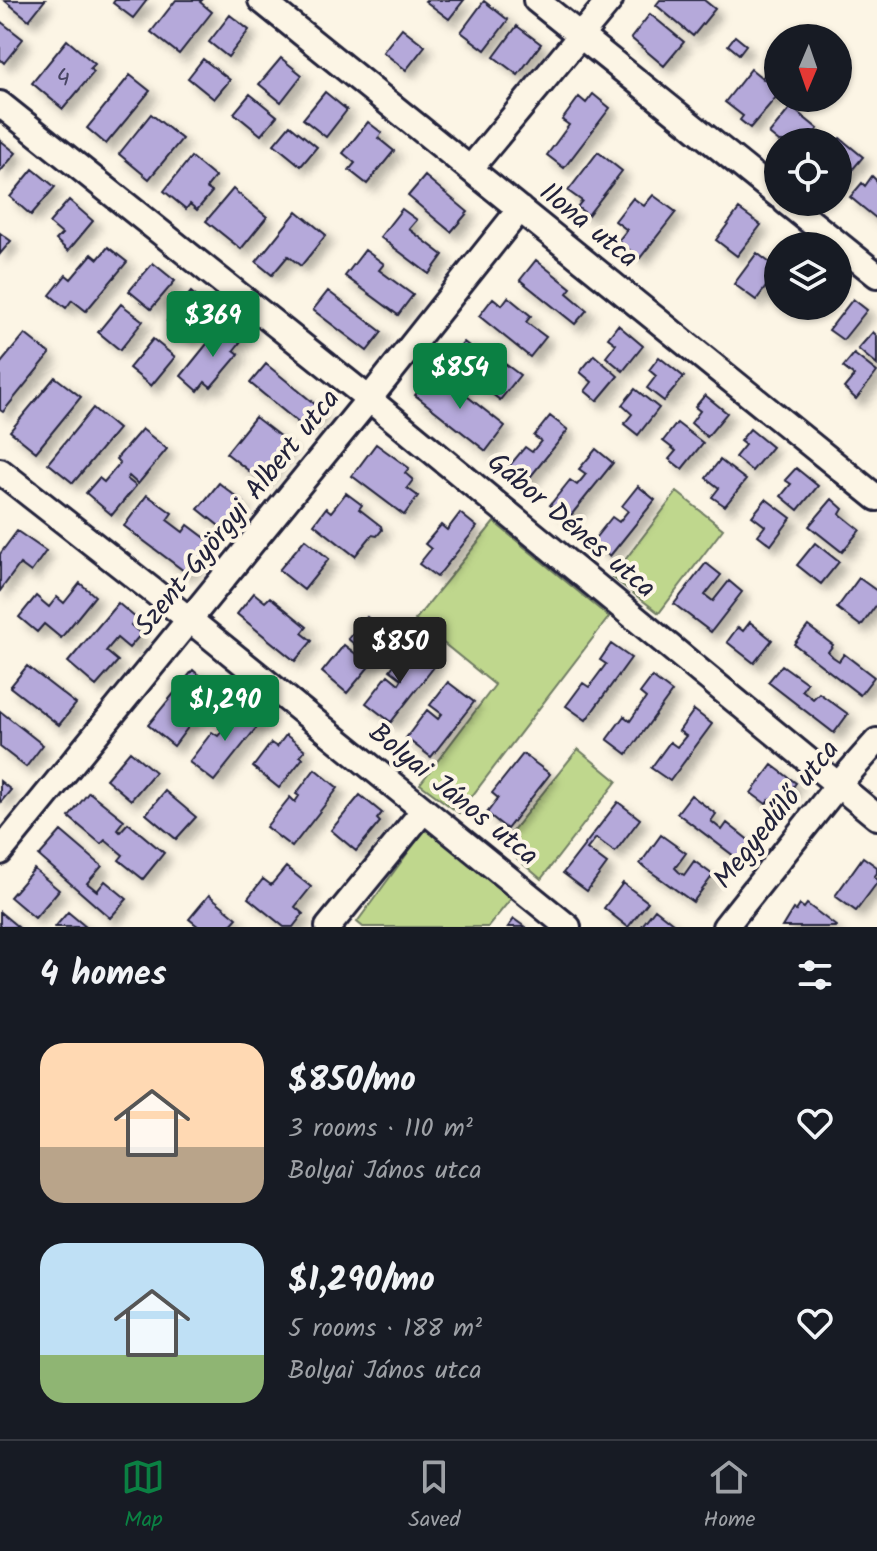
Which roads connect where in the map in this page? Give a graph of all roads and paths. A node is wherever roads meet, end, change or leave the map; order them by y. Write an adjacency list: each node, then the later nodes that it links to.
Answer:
1 (261, 0): 6 (street, Ilona utca)
2 (536, 0): 4 (street)
3 (610, 0): 4 (street)
4 (580, 35): 6 (street); 7 (street)
5 (0, 104): 11 (street, Gábor Dénes utca)
6 (470, 169): 8 (street, Ilona utca)
7 (764, 184)
8 (520, 209): 11 (street, Szent-Györgyi Albert utca); 13 (street, Ilona utca)
9 (803, 216): 10 (street)
10 (877, 275)
11 (369, 399): 14 (street, Szent-Györgyi Albert utca); 16 (street, Gábor Dénes utca)
12 (0, 471): 14 (street, Bolyai János utca)
13 (877, 498)
14 (190, 620): 17 (street, Bolyai János utca); 19 (street, Szent-Györgyi Albert utca)
15 (877, 741): 16 (street, Megyedűlő utca)
16 (838, 785): 18 (street, Gábor Dénes utca); 22 (street, Megyedűlő utca)
17 (424, 810): 20 (street); 21 (street, Bolyai János utca)
18 (877, 817)
19 (0, 852)
20 (328, 927)
21 (568, 927)
22 (725, 927)

